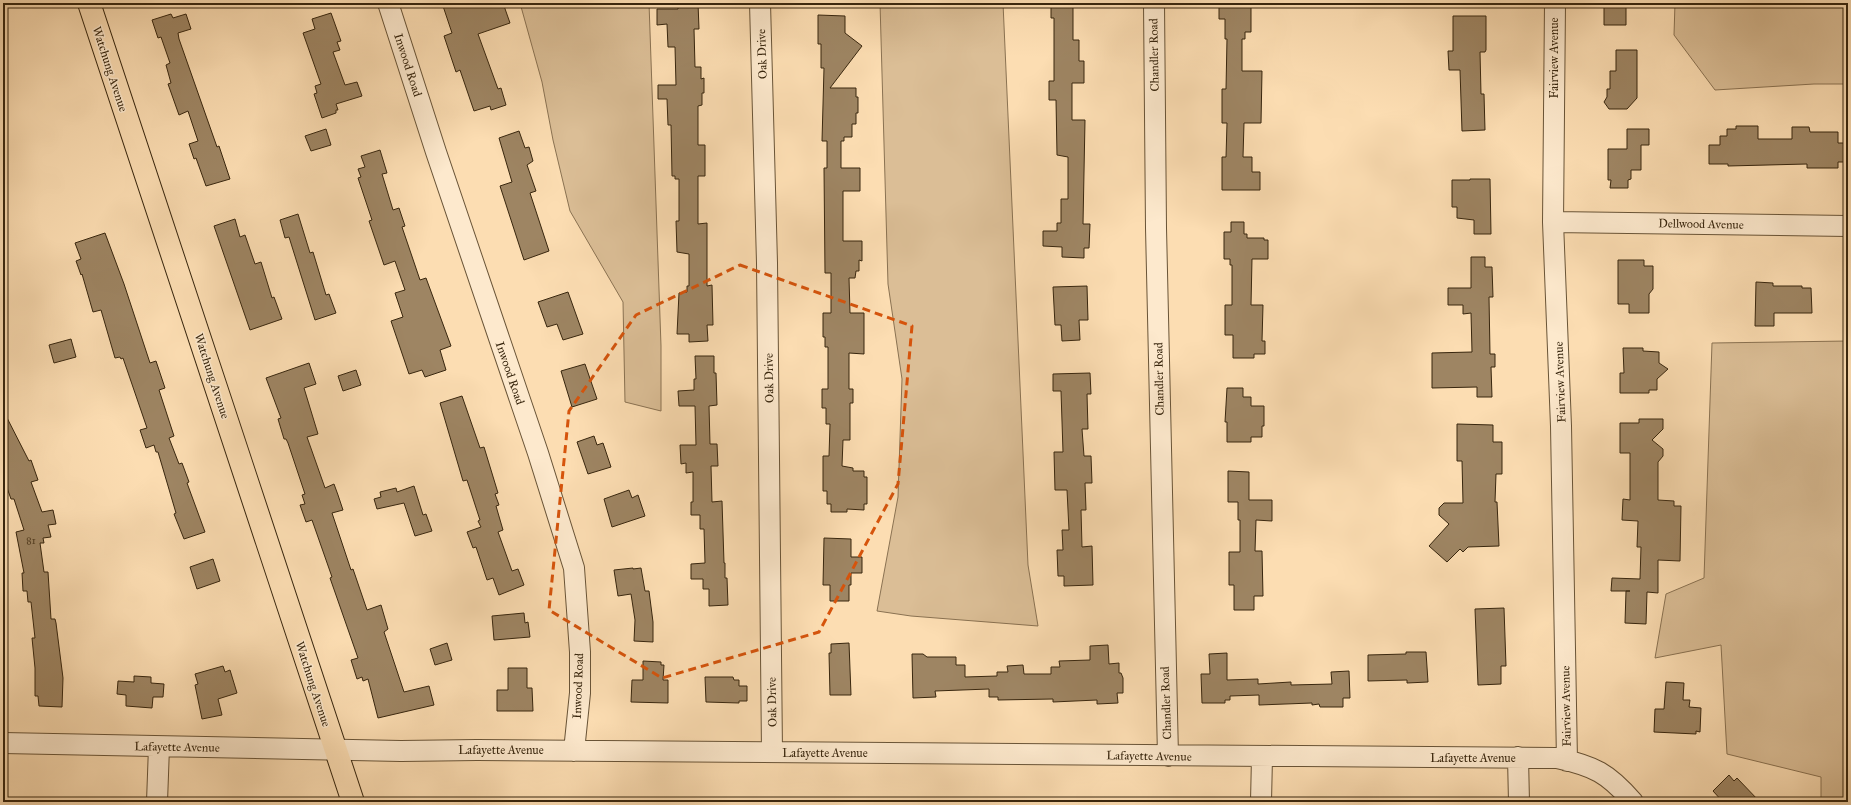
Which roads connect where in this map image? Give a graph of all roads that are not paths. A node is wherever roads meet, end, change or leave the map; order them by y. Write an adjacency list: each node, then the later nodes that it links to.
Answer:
1 (89, 3): 10 (main road, Watchung Avenue)
2 (388, 3): 11 (street, Inwood Road)
3 (760, 3): 12 (street, Oak Drive)
4 (1154, 3): 13 (street, Chandler Road)
5 (1554, 3): 6 (street, Fairview Avenue)
6 (1553, 222): 7 (street, Dellwood Avenue); 16 (street, Fairview Avenue)
7 (1848, 226)
8 (3, 743): 9 (street, Lafayette Avenue)
9 (159, 747): 10 (street, Lafayette Avenue); 17 (street)
10 (335, 750): 11 (street, Lafayette Avenue); 18 (main road, Watchung Avenue)
11 (574, 751): 12 (street, Lafayette Avenue)
12 (772, 752): 13 (street, Lafayette Avenue)
13 (1168, 756): 14 (street, Lafayette Avenue)
14 (1262, 757): 15 (street, Lafayette Avenue); 19 (street)
15 (1518, 758): 16 (street, Lafayette Avenue); 20 (street)
16 (1567, 760): 21 (street, Lafayette Avenue)
17 (157, 802)
18 (353, 802)
19 (1261, 802)
20 (1518, 802)
21 (1633, 802)

